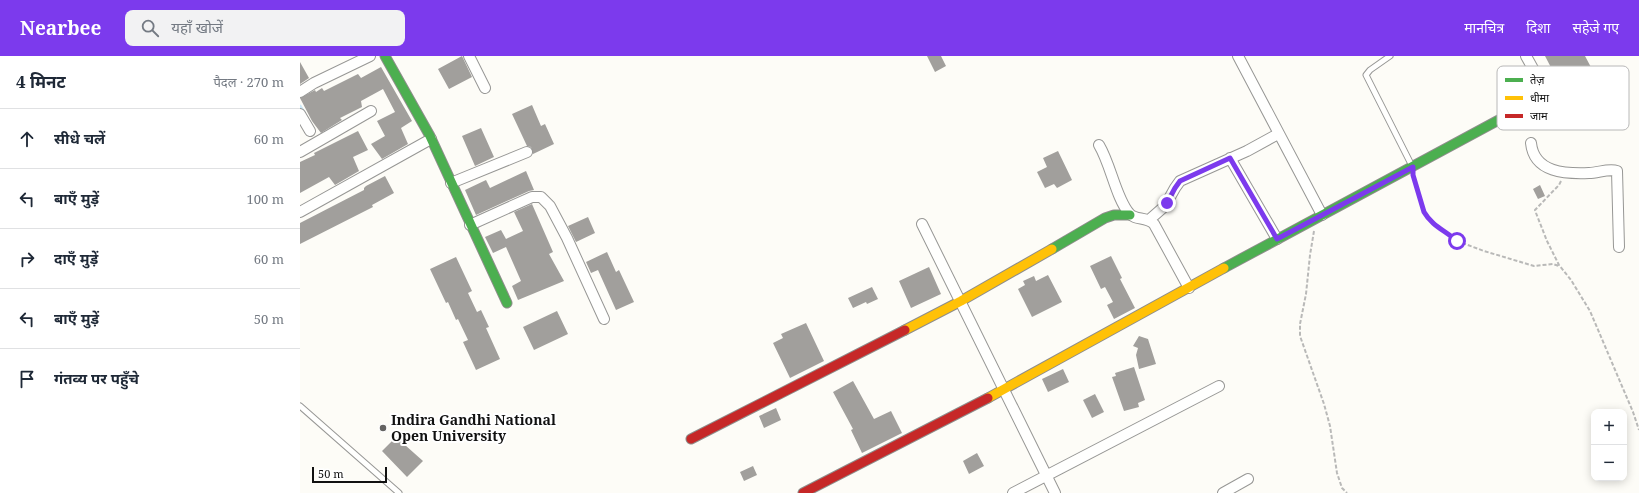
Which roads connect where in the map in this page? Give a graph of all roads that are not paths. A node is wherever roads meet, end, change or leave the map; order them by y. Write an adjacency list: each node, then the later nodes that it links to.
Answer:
1 (370, 56): 9 (street)
2 (385, 56): 15 (street)
3 (469, 56): 8 (street)
4 (1238, 56): 14 (street)
5 (1390, 56): 21 (lane)
6 (1526, 56): 7 (street)
7 (1532, 66)
8 (485, 88)
9 (300, 92)
10 (371, 111): 18 (street)
11 (300, 114): 13 (street)
12 (1497, 121): 21 (street)
13 (310, 131)
14 (1278, 134): 20 (street); 25 (street)
15 (431, 139): 22 (street); 23 (street)
16 (1531, 143): 30 (street)
17 (1098, 146): 24 (street)
18 (300, 152)
19 (527, 152): 22 (street)
20 (1230, 158): 26 (street); 29 (street)
21 (1413, 167): 25 (street)
22 (451, 183): 28 (street)
23 (300, 212)
24 (1130, 215): 26 (street); 32 (street)
25 (1319, 217): 29 (street)
26 (1149, 220): 31 (street)
27 (922, 224): 32 (street)
28 (470, 225): 33 (street); 34 (street)
29 (1277, 239): 31 (street)
30 (1620, 247)
31 (1189, 288): 36 (street)
32 (961, 301): 36 (street); 38 (street)
33 (507, 303)
34 (604, 318)
35 (1218, 386): 39 (street)
36 (1004, 390): 39 (street); 42 (street)
37 (300, 406): 41 (lane)
38 (691, 440)
39 (1046, 475): 43 (street); 44 (street)
40 (1248, 479): 45 (street)
41 (399, 493)
42 (803, 493)
43 (1013, 493)
44 (1055, 493)
45 (1222, 493)

